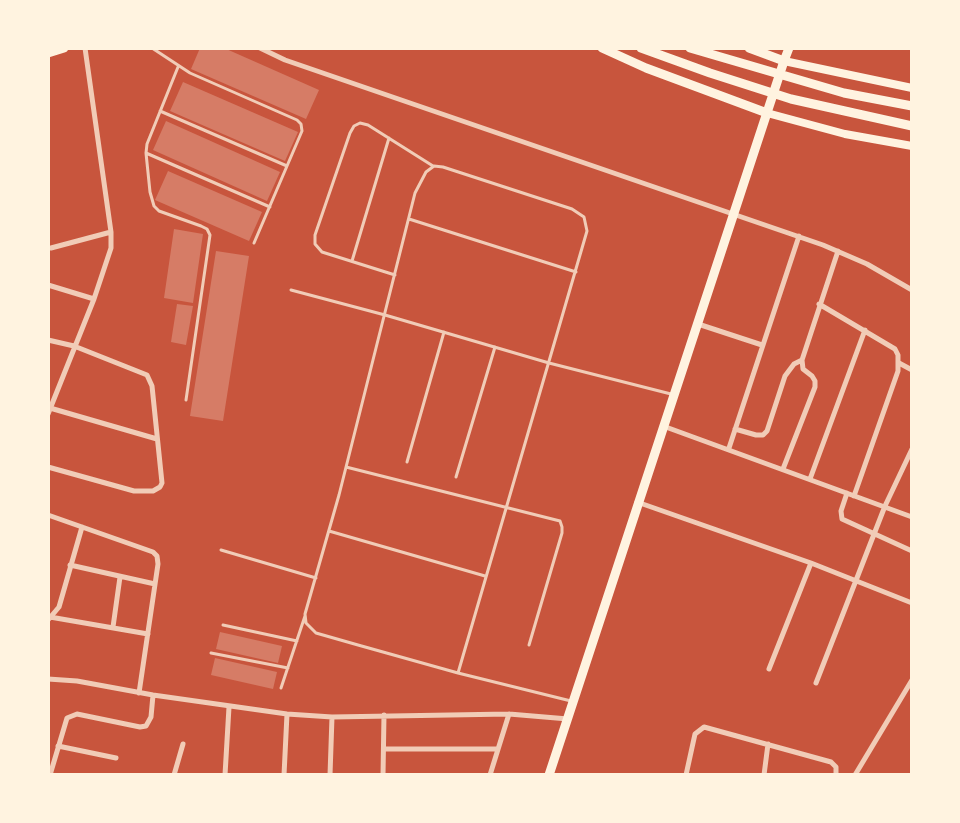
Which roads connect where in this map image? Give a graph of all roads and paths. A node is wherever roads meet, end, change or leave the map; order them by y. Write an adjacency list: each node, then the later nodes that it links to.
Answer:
1 (64, 48): 10 (main road)
2 (85, 48): 26 (street)
3 (152, 48): 12 (lane)
4 (260, 48): 24 (street)
5 (602, 48): 16 (main road)
6 (641, 48): 17 (main road)
7 (690, 48): 14 (main road)
8 (749, 48): 11 (main road)
9 (789, 48): 11 (main road)
10 (48, 53)
11 (784, 61): 13 (main road); 16 (main road)
12 (178, 66): 15 (lane); 21 (lane)
13 (912, 88)
14 (912, 106)
15 (160, 111): 20 (lane); 21 (lane)
16 (767, 113): 19 (main road); 24 (main road)
17 (912, 126)
18 (389, 138): 22 (lane); 31 (lane); 31 (lane)
19 (912, 146)
20 (146, 153): 23 (lane); 53 (lane)
21 (287, 166): 23 (lane)
22 (434, 166): 25 (lane); 32 (lane)
23 (270, 207): 28 (lane)
24 (735, 214): 27 (street); 40 (main road)
25 (408, 219): 32 (lane); 33 (lane)
26 (111, 232): 29 (street); 37 (street)
27 (799, 237): 30 (street); 44 (street)
28 (254, 243)
29 (51, 248)
30 (838, 251): 36 (street); 38 (street)
31 (352, 261): 33 (lane)
32 (576, 272): 48 (lane)
33 (395, 275): 39 (lane)
34 (48, 285): 37 (street)
35 (291, 290): 39 (lane)
36 (912, 291)
37 (94, 299): 45 (street)
38 (819, 304): 41 (street); 47 (street)
39 (385, 315): 42 (lane); 62 (lane)
40 (698, 324): 44 (street); 51 (main road)
41 (865, 330): 49 (street); 65 (street)
42 (444, 332): 46 (lane); 60 (lane)
43 (48, 340): 45 (street)
44 (762, 345): 56 (street)
45 (74, 346): 52 (street); 57 (street)
46 (495, 347): 48 (lane); 64 (lane)
47 (802, 360): 56 (street); 63 (street)
48 (549, 363): 51 (lane); 70 (lane)
49 (899, 363): 50 (street); 67 (street)
50 (912, 370)
51 (673, 395): 55 (main road)
52 (50, 400): 54 (street)
53 (186, 400)
54 (49, 411): 57 (street)
55 (663, 425): 58 (street); 68 (main road)
56 (735, 429): 58 (street)
57 (157, 439): 61 (street)
58 (729, 448): 63 (street)
59 (912, 449): 69 (street)
60 (407, 462)
61 (48, 467)
62 (346, 467): 70 (lane); 74 (lane)
63 (783, 470): 65 (street)
64 (456, 477)
65 (810, 479): 66 (street)
66 (847, 493): 67 (street); 75 (street)
67 (854, 496): 69 (street)
68 (638, 502): 78 (street); 103 (main road)
69 (885, 506): 72 (street); 75 (street)
70 (505, 508): 80 (lane); 92 (lane)
71 (48, 515): 73 (street)
72 (912, 517)
73 (82, 527): 79 (street); 84 (street)
74 (329, 531): 80 (lane); 82 (lane)
75 (874, 535): 77 (street); 83 (street)
76 (221, 550): 82 (lane)
77 (912, 551)
78 (811, 563): 83 (street); 95 (street)
79 (70, 565): 81 (street); 87 (street)
80 (486, 576): 96 (lane)
81 (120, 577): 84 (street); 89 (street)
82 (316, 578): 86 (lane)
83 (855, 580): 85 (street); 99 (street)
84 (155, 584): 90 (street)
85 (912, 603)
86 (305, 614): 91 (lane); 96 (lane)
87 (49, 618): 89 (street)
88 (223, 625): 91 (lane)
89 (113, 627): 90 (street)
90 (148, 634): 101 (street)
91 (297, 641): 94 (lane)
92 (529, 645)
93 (211, 653): 94 (lane)
94 (288, 668): 100 (lane)
95 (769, 669)
96 (458, 672): 103 (lane)
97 (48, 679): 101 (street)
98 (912, 680): 127 (street)
99 (816, 683)
100 (281, 688)
101 (139, 693): 102 (street)
102 (153, 695): 104 (street); 112 (street)
103 (573, 701): 109 (main road)
104 (229, 707): 105 (street); 118 (street)
105 (287, 714): 108 (street); 119 (street)
106 (509, 714): 107 (street); 109 (street); 113 (street)
107 (384, 715): 108 (street); 114 (street)
108 (332, 717): 120 (street)
109 (568, 719): 123 (main road)
110 (183, 744): 117 (street)
111 (768, 744): 124 (street); 125 (street); 126 (street)
112 (58, 746): 115 (street); 116 (street)
113 (498, 749): 114 (street); 122 (street)
114 (384, 750): 121 (street)
115 (116, 758)
116 (50, 775)
117 (174, 775)
118 (225, 775)
119 (284, 775)
120 (330, 775)
121 (383, 775)
122 (490, 775)
123 (549, 775)
124 (686, 775)
125 (764, 775)
126 (836, 775)
127 (855, 775)

